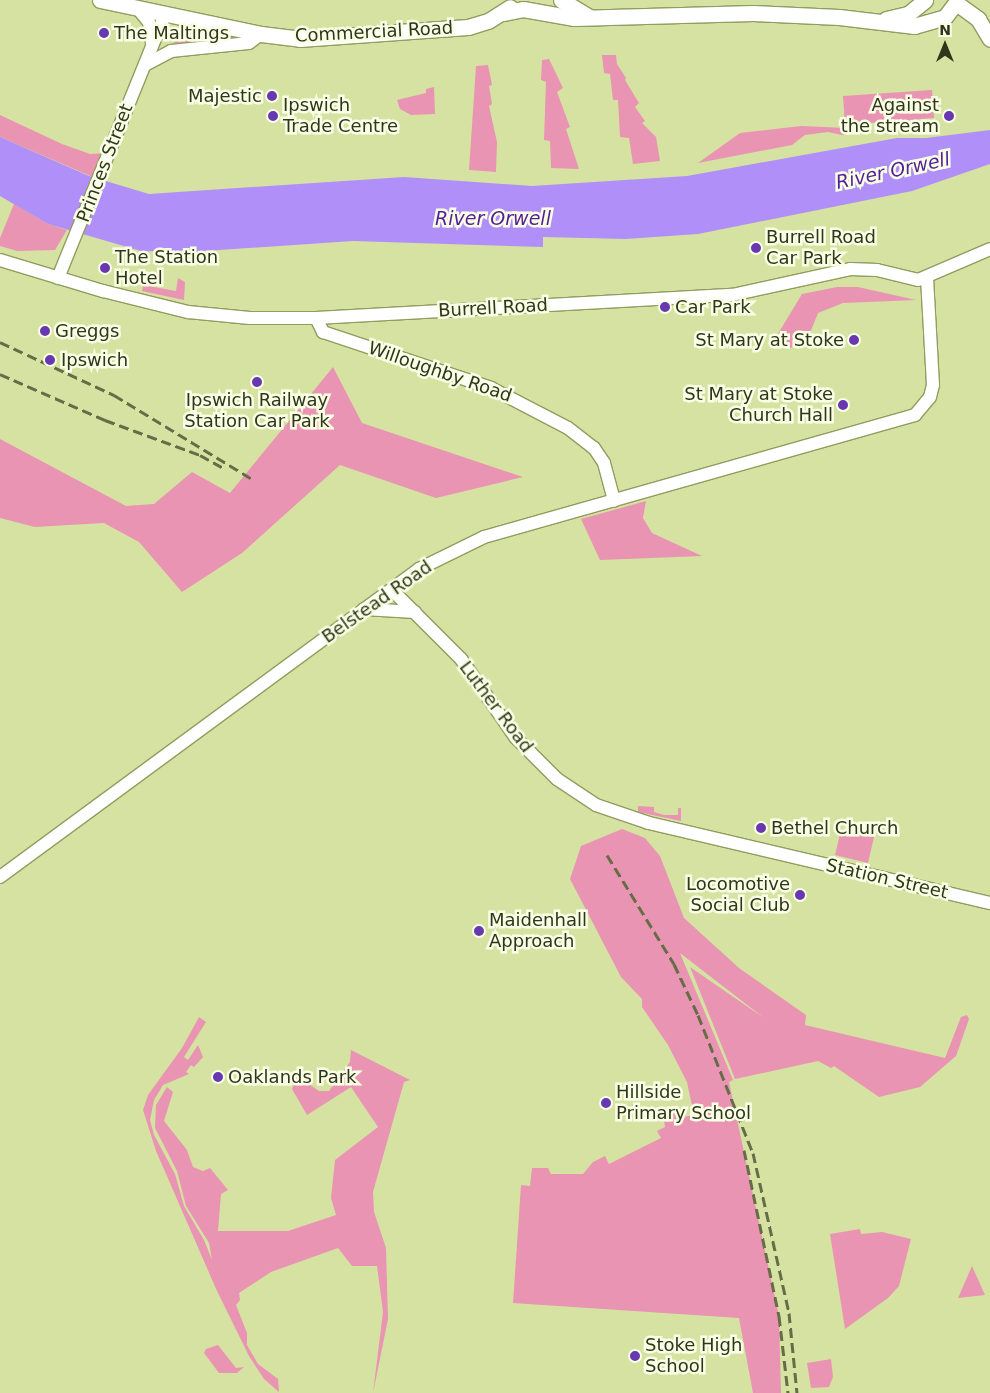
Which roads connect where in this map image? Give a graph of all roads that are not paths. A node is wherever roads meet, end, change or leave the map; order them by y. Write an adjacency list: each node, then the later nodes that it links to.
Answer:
1 (100, 0): 6 (main road, Commercial Road)
2 (515, 0): 7 (main road)
3 (561, 0): 9 (main road)
4 (925, 0): 10 (main road)
5 (956, 2): 10 (main road); 12 (main road)
6 (138, 9): 8 (main road, Commercial Road); 13 (street)
7 (504, 14): 9 (main road, Commercial Road); 11 (main road, Commercial Road)
8 (165, 15): 11 (main road, Commercial Road); 13 (street, Princes Street)
9 (589, 17): 10 (main road, Commercial Road)
10 (882, 20)
11 (261, 34): 14 (street)
12 (990, 39)
13 (152, 48): 14 (street, Princes Street)
14 (145, 65): 17 (street, Princes Street)
15 (988, 249): 18 (street)
16 (0, 260): 17 (street, Burrell Road)
17 (58, 278): 19 (street, Burrell Road)
18 (927, 278): 19 (street, Burrell Road); 20 (street, Belstead Road)
19 (316, 318): 20 (street, Willoughby Road)
20 (614, 501): 21 (street, Belstead Road)
21 (392, 590): 22 (street, Belstead Road); 23 (street, Luther Road)
22 (364, 609): 23 (street); 25 (street, Belstead Road)
23 (415, 612): 24 (street, Luther Road)
24 (785, 855): 26 (street, Station Street)
25 (0, 877)
26 (990, 903)

